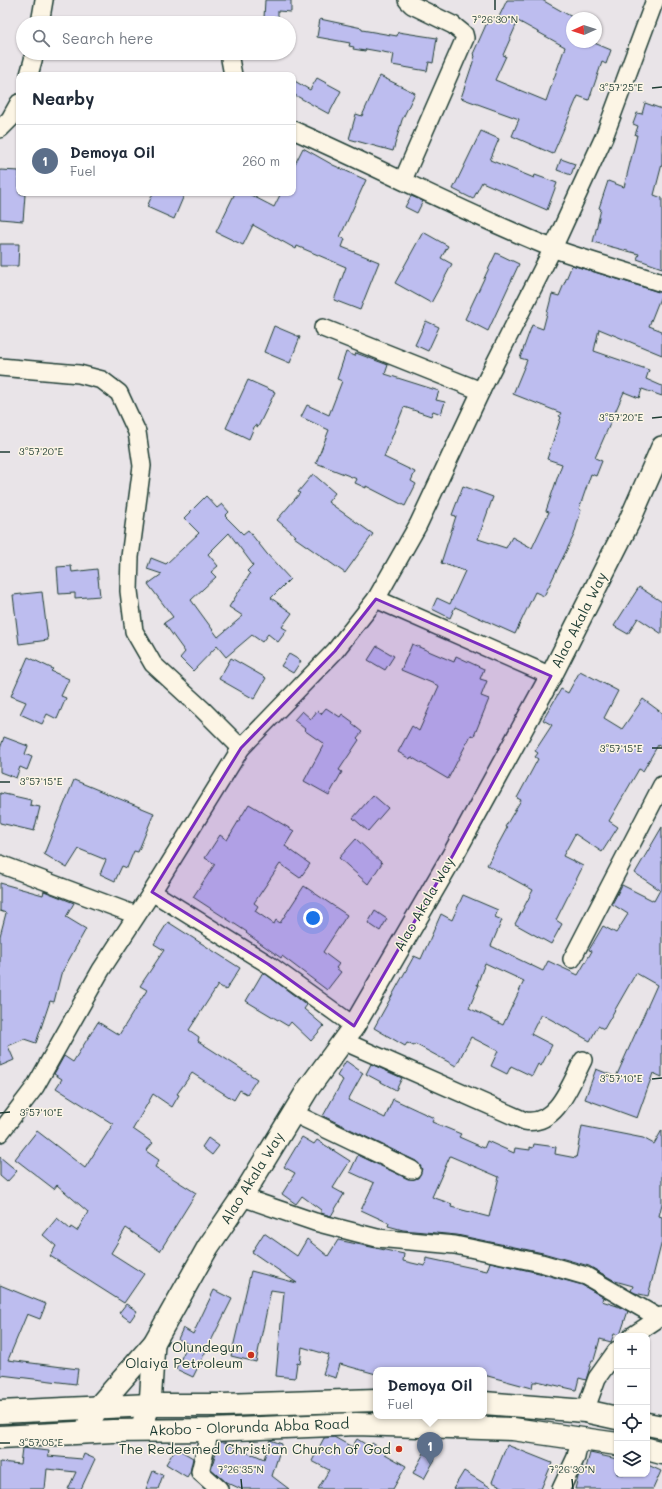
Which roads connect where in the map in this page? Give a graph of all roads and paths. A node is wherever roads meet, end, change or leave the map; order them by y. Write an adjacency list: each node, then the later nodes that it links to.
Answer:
1 (44, 0): 4 (street)
2 (407, 0): 12 (street)
3 (654, 0): 13 (street)
4 (41, 16)
5 (33, 60): 7 (street)
6 (230, 60): 8 (street)
7 (30, 72)
8 (232, 72)
9 (16, 108): 10 (street)
10 (0, 129)
11 (296, 131): 12 (street)
12 (403, 180): 13 (street)
13 (553, 248): 14 (street); 17 (street)
14 (662, 283)
15 (323, 328): 17 (street)
16 (0, 367): 21 (street)
17 (481, 391): 19 (street)
18 (662, 447): 20 (street, Alao Akala Way)
19 (376, 599): 20 (street); 21 (street)
20 (551, 676): 27 (street, Alao Akala Way)
21 (241, 748): 24 (street)
22 (661, 789): 26 (street)
23 (0, 864): 25 (street)
24 (152, 892): 25 (street); 27 (street)
25 (136, 915): 30 (street)
26 (572, 959)
27 (348, 1033): 28 (street); 29 (street, Alao Akala Way)
28 (583, 1060)
29 (293, 1113): 31 (street); 32 (street, Alao Akala Way)
30 (0, 1133)
31 (412, 1170)
32 (242, 1196): 33 (street); 35 (street, Alao Akala Way)
33 (660, 1317): 34 (street)
34 (636, 1333)
35 (154, 1343): 39 (street, Alao Akala Way); 40 (street, Alao Akala Way)
36 (614, 1354): 41 (street)
37 (373, 1400): 39 (main road, Akobo - Olorunda Abba Road)
38 (487, 1403): 41 (main road)
39 (150, 1405): 40 (main road, Akobo - Olorunda Abba Road); 46 (street, Alao Akala Way)
40 (98, 1407): 42 (main road, Akobo - Olorunda Abba Road); 48 (street, Alao Akala Way)
41 (585, 1411): 43 (main road)
42 (0, 1412)
43 (614, 1417)
44 (650, 1425): 45 (main road)
45 (662, 1427)
46 (140, 1430): 47 (main road, Akobo - Olorunda Abba Road); 48 (main road, Akobo - Olorunda Abba Road)
47 (210, 1430): 50 (main road, Akobo - Olorunda Abba Road); 54 (street)
48 (84, 1432): 49 (main road, Akobo - Olorunda Abba Road)
49 (0, 1437)
50 (580, 1437): 51 (main road, Akobo - Olorunda Abba Road); 55 (street)
51 (614, 1443)
52 (650, 1450): 53 (main road)
53 (662, 1453)
54 (219, 1489)
55 (561, 1489)

